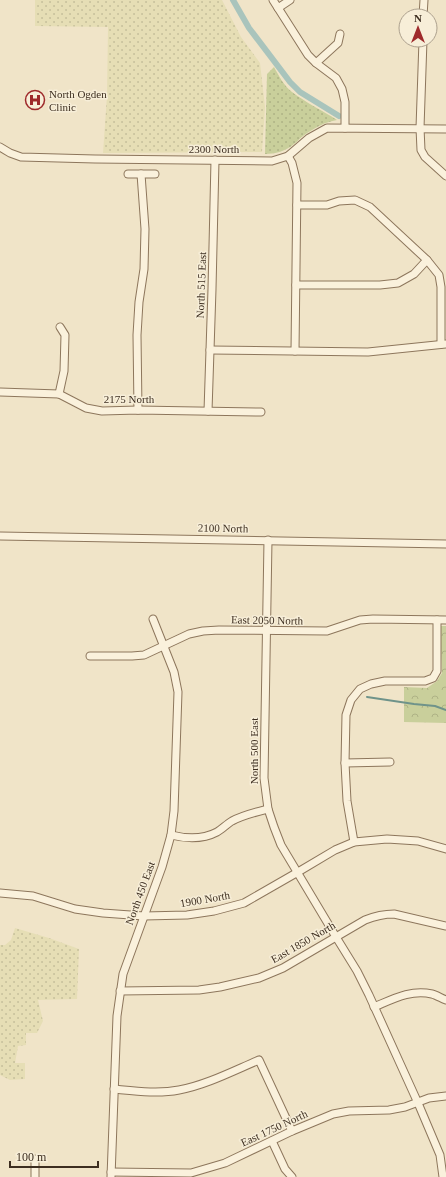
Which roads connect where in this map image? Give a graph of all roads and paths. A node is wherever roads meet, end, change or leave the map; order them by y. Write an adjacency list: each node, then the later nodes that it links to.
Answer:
1 (273, 0): 3 (street)
2 (290, 0): 3 (street)
3 (278, 8): 6 (street)
4 (340, 34): 6 (street)
5 (422, 48): 8 (street)
6 (316, 63): 7 (street)
7 (345, 128): 8 (street, 2300 North); 11 (street, 2300 North)
8 (420, 128): 9 (street, 2300 North); 16 (street)
9 (446, 129)
10 (0, 148): 12 (street, 2300 North)
11 (288, 156): 12 (street, 2300 North); 17 (street)
12 (215, 160): 22 (street, North 515 East)
13 (128, 174): 14 (street)
14 (140, 174): 15 (street); 26 (street)
15 (156, 174)
16 (446, 176)
17 (298, 205): 18 (street); 19 (street)
18 (427, 260): 19 (street); 21 (street)
19 (296, 285): 23 (street)
20 (60, 327): 25 (street)
21 (443, 344): 23 (street)
22 (210, 350): 23 (street); 27 (street, North 515 East)
23 (294, 351)
24 (0, 392): 25 (street, 2175 North)
25 (60, 394): 26 (street, 2175 North)
26 (138, 410): 27 (street, 2175 North)
27 (208, 410): 28 (street, 2175 North)
28 (261, 412)
29 (0, 536): 30 (street, 2100 North)
30 (268, 540): 31 (street, 2100 North); 35 (street, North 500 East)
31 (446, 544)
32 (153, 619): 36 (street, North 450 East)
33 (437, 620): 34 (street, East 2050 North); 35 (street, East 2050 North); 39 (street)
34 (446, 620)
35 (267, 631): 36 (street, East 2050 North); 40 (street, North 500 East)
36 (162, 646): 37 (street, East 2050 North); 41 (street, North 450 East)
37 (90, 656)
38 (390, 762): 39 (street)
39 (345, 763): 42 (street)
40 (268, 809): 41 (street); 44 (street, North 500 East)
41 (171, 835): 46 (street, North 450 East)
42 (354, 842): 43 (street, 1900 North); 44 (street, 1900 North)
43 (446, 850)
44 (298, 872): 46 (street, 1900 North); 48 (street, North 500 East)
45 (0, 893): 46 (street, 1900 North)
46 (144, 916): 49 (street, North 450 East)
47 (446, 926): 48 (street, East 1850 North)
48 (336, 937): 49 (street, East 1850 North); 51 (street, North 500 East)
49 (120, 991): 52 (street, North 450 East)
50 (446, 1000): 51 (street)
51 (374, 1007): 54 (street, North 500 East)
52 (114, 1089): 55 (street); 58 (street, North 450 East)
53 (446, 1096): 54 (street, East 1750 North)
54 (418, 1103): 55 (street, East 1750 North); 61 (street, North 500 East)
55 (292, 1131): 56 (street, East 1750 North)
56 (272, 1141): 58 (street, East 1750 North); 60 (street)
57 (35, 1159): 59 (street)
58 (111, 1174)
59 (35, 1177)
60 (292, 1177)
61 (443, 1177)

